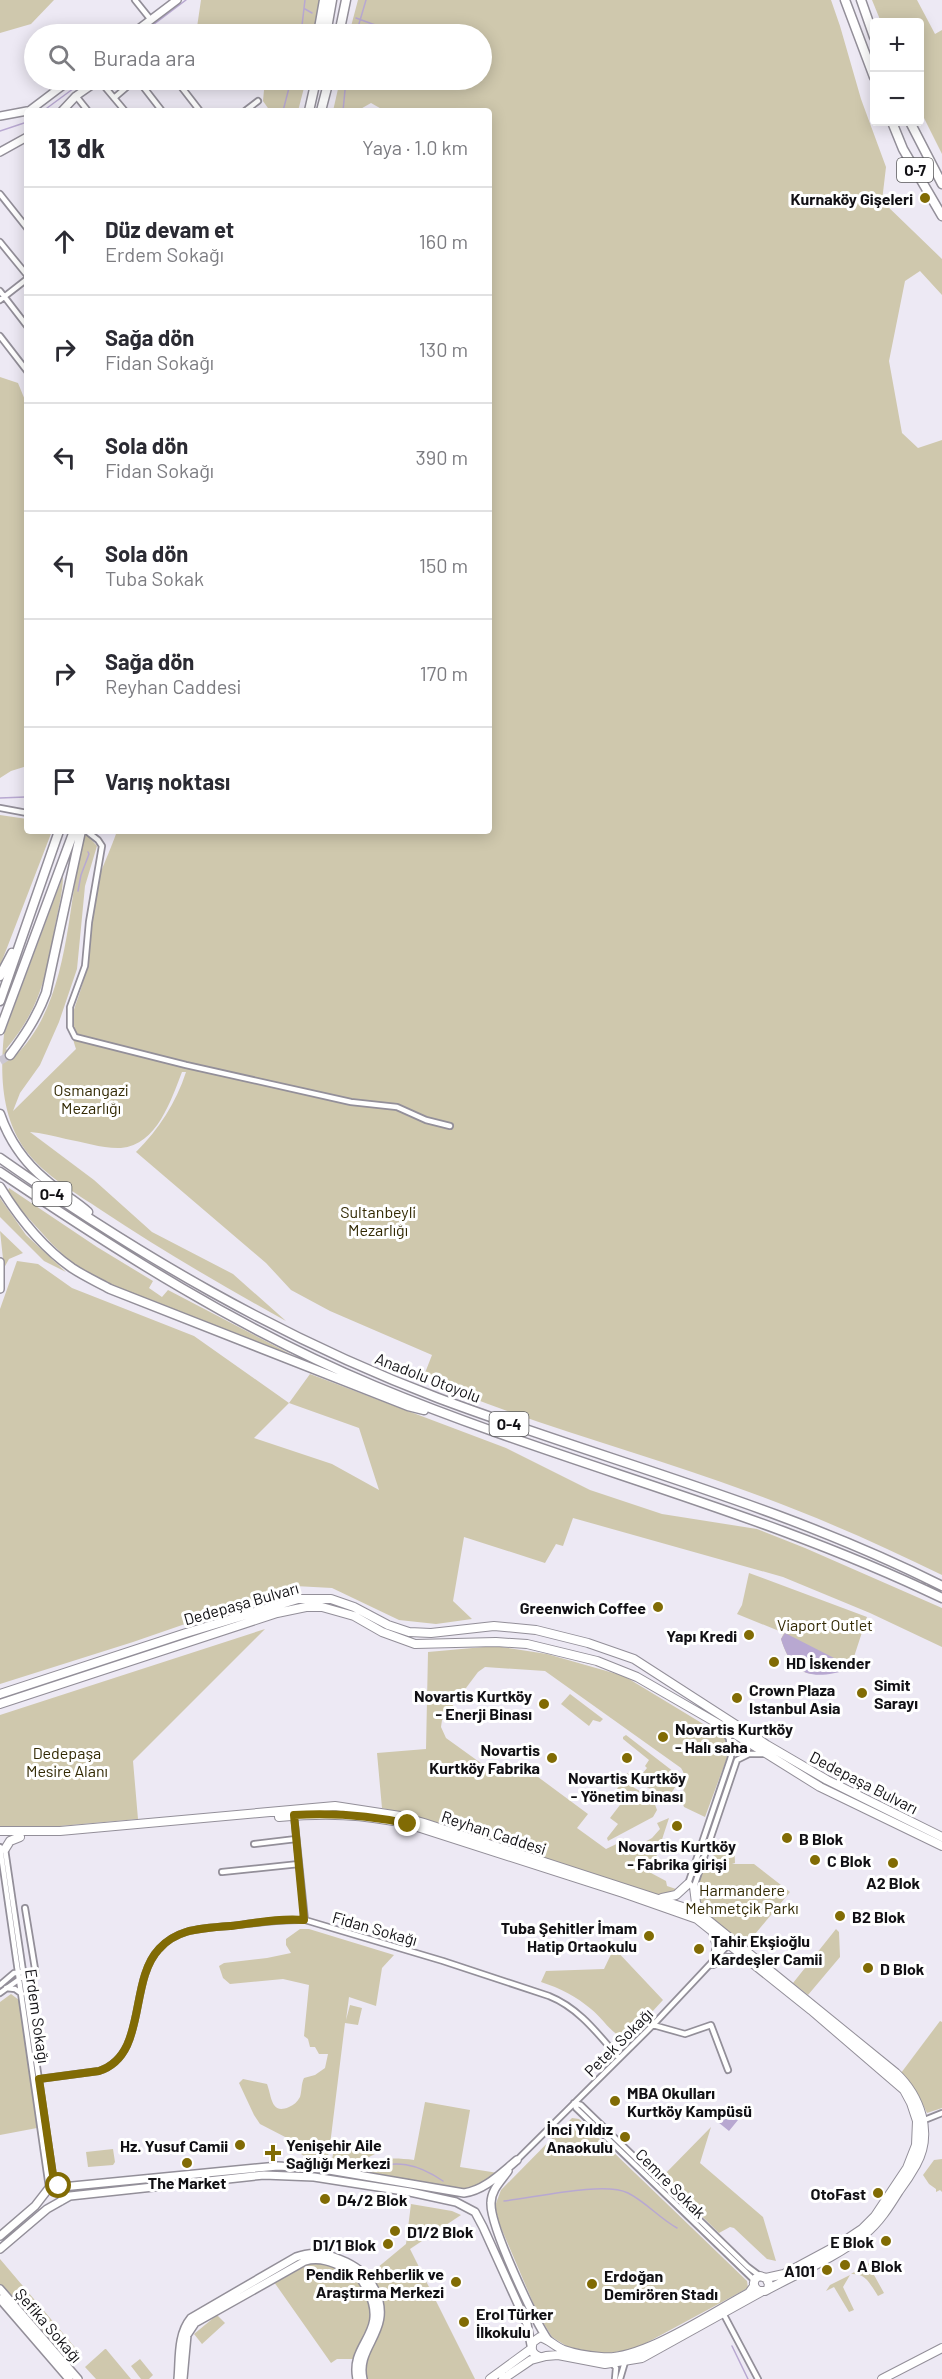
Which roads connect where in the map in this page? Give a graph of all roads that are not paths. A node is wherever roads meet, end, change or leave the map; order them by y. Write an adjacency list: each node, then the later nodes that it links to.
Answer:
1 (135, 0): 8 (street)
2 (177, 0): 8 (street)
3 (324, 0): 10 (highway)
4 (332, 0): 11 (highway)
5 (346, 0): 12 (highway)
6 (844, 0): 14 (highway)
7 (861, 0): 13 (highway)
8 (151, 20): 9 (street)
9 (146, 24)
10 (320, 24)
11 (328, 24)
12 (341, 24)
13 (870, 26)
14 (872, 72)
15 (56, 90): 26 (street)
16 (85, 90): 23 (street)
17 (107, 90): 24 (street)
18 (124, 90): 24 (street)
19 (145, 90): 30 (street)
20 (184, 90): 31 (street)
21 (312, 90): 33 (highway)
22 (326, 90): 34 (highway)
23 (76, 96): 27 (street); 28 (street)
24 (114, 98): 29 (street)
25 (258, 101): 32 (street)
26 (32, 108)
27 (65, 108)
28 (86, 108)
29 (122, 108)
30 (160, 108)
31 (198, 108)
32 (249, 108)
33 (309, 108)
34 (322, 108)
35 (24, 112): 36 (street)
36 (0, 116)
37 (894, 126): 43 (highway, O-7)
38 (912, 126): 41 (highway, O-7)
39 (24, 139): 40 (street)
40 (0, 152)
41 (942, 184)
42 (0, 194): 44 (street)
43 (942, 216)
44 (24, 224)
45 (0, 242): 46 (street)
46 (24, 273)
47 (24, 280): 49 (street)
48 (0, 291): 49 (street)
49 (2, 299): 50 (street)
50 (24, 323)
51 (0, 336): 52 (street)
52 (24, 367)
53 (0, 808): 54 (street)
54 (24, 812)
55 (58, 834): 59 (highway)
56 (73, 834): 62 (highway)
57 (85, 834): 63 (highway)
58 (88, 834): 65 (street)
59 (29, 915): 60 (highway); 61 (highway)
60 (0, 976)
61 (0, 1001)
62 (0, 1030)
63 (10, 1054)
64 (0, 1114): 69 (highway)
65 (450, 1126)
66 (0, 1158): 69 (highway, Anadolu Otoyolu / O-4)
67 (0, 1172): 72 (highway, Anadolu Otoyolu / O-4)
68 (0, 1187): 72 (highway)
69 (105, 1229): 73 (highway, Anadolu Otoyolu / O-4)
70 (0, 1262): 71 (street)
71 (0, 1289)
72 (459, 1419): 74 (highway, Anadolu Otoyolu / O-4)
73 (942, 1585)
74 (942, 1598)
75 (488, 1626): 76 (main road, Dedepaşa Bulvarı); 77 (main road); 83 (main road, Dedepaşa Bulvarı)
76 (513, 1627): 78 (main road); 79 (main road, Dedepaşa Bulvarı)
77 (486, 1642): 78 (main road, Dedepaşa Bulvarı); 84 (main road, Dedepaşa Bulvarı)
78 (511, 1642): 81 (main road, Dedepaşa Bulvarı)
79 (620, 1653): 80 (main road, Dedepaşa Bulvarı); 81 (main road)
80 (638, 1662): 82 (main road); 90 (main road, Dedepaşa Bulvarı)
81 (610, 1666): 82 (main road, Dedepaşa Bulvarı)
82 (630, 1674): 85 (main road, Dedepaşa Bulvarı)
83 (0, 1694)
84 (0, 1704)
85 (722, 1726): 86 (main road, Dedepaşa Bulvarı); 97 (street)
86 (768, 1755): 93 (main road, Dedepaşa Bulvarı); 97 (street)
87 (294, 1812): 88 (main road, Reyhan Caddesi); 89 (main road, Reyhan Caddesi); 91 (street); 98 (main road, Reyhan Caddesi); 100 (main road, Reyhan Caddesi)
88 (1, 1833): 89 (main road, Reyhan Caddesi); 94 (main road)
89 (20, 1837): 94 (main road)
90 (942, 1837)
91 (296, 1839): 92 (street); 95 (street)
92 (254, 1844)
93 (942, 1846)
94 (1, 1847): 108 (street, Erdem Sokağı); 109 (street, Erdem Sokağı)
95 (299, 1864): 96 (street); 102 (street)
96 (222, 1872)
97 (691, 1885): 98 (main road); 100 (main road); 101 (main road)
98 (657, 1898): 100 (main road, Reyhan Caddesi)
99 (25, 1908): 106 (street)
100 (683, 1909): 101 (main road, Reyhan Caddesi); 103 (main road, Reyhan Caddesi)
101 (706, 1918): 104 (main road, Reyhan Caddesi)
102 (304, 1920): 117 (street, Fidan Sokağı); 120 (street, Fidan Sokağı)
103 (713, 1932): 104 (main road, Reyhan Caddesi); 107 (main road)
104 (731, 1942): 105 (main road, Reyhan Caddesi); 107 (street, Petek Sokağı); 118 (main road, Reyhan Caddesi)
105 (744, 1957): 107 (main road); 118 (main road, Reyhan Caddesi)
106 (35, 1964): 108 (street); 110 (street)
107 (713, 1964): 116 (street, Petek Sokağı)
108 (23, 1966): 109 (street, Erdem Sokağı)
109 (21, 1972): 111 (street); 112 (street); 120 (street, Erdem Sokağı)
110 (36, 1975)
111 (20, 1979): 113 (street); 115 (street, Erdem Sokağı)
112 (0, 1986)
113 (6, 1988): 114 (street); 115 (street)
114 (0, 1993)
115 (22, 1995): 130 (street, Erdem Sokağı)
116 (653, 2025): 117 (street, Petek Sokağı); 119 (street)
117 (619, 2058): 121 (street, Petek Sokağı)
118 (882, 2066): 123 (main road, Reyhan Caddesi)
119 (728, 2070)
120 (39, 2079): 128 (street, Erdem Sokağı)
121 (574, 2103): 124 (street, Petek Sokağı); 138 (street, Cemre Sokak)
122 (942, 2114): 123 (street)
123 (920, 2122): 134 (main road, Reyhan Caddesi)
124 (517, 2160): 131 (street); 133 (street)
125 (319, 2169): 126 (street); 127 (street); 131 (street)
126 (318, 2178): 127 (street); 135 (street)
127 (171, 2180): 129 (street)
128 (60, 2186): 129 (street); 130 (street); 132 (street)
129 (105, 2188): 132 (street)
130 (49, 2190): 132 (street); 136 (street)
131 (475, 2191): 133 (street); 135 (street)
132 (59, 2201): 137 (street)
133 (491, 2202): 135 (street); 144 (street)
134 (886, 2206): 138 (main road, Reyhan Caddesi); 140 (main road, Reyhan Caddesi)
135 (473, 2211): 146 (street)
136 (0, 2236)
137 (0, 2249)
138 (759, 2280): 140 (main road); 140 (main road); 144 (main road, Reyhan Caddesi)
139 (0, 2289): 152 (street, Şefika Sokağı)
140 (764, 2290): 143 (main road, Reyhan Caddesi)
141 (243, 2291): 145 (street); 155 (street); 156 (street)
142 (0, 2299): 151 (street, Şefika Sokağı)
143 (723, 2313): 149 (main road, Reyhan Caddesi); 161 (street)
144 (549, 2342): 146 (main road); 148 (main road)
145 (183, 2344): 153 (street); 154 (street)
146 (531, 2347): 148 (main road); 157 (main road)
147 (942, 2348): 162 (main road)
148 (543, 2357): 150 (main road, Reyhan Caddesi); 158 (main road)
149 (625, 2362): 150 (main road, Reyhan Caddesi); 160 (street)
150 (613, 2364): 159 (street)
151 (69, 2379)
152 (78, 2379)
153 (178, 2379)
154 (183, 2379)
155 (357, 2379)
156 (363, 2379)
157 (490, 2379)
158 (503, 2379)
159 (615, 2379)
160 (620, 2379)
161 (758, 2379)
162 (882, 2379)

